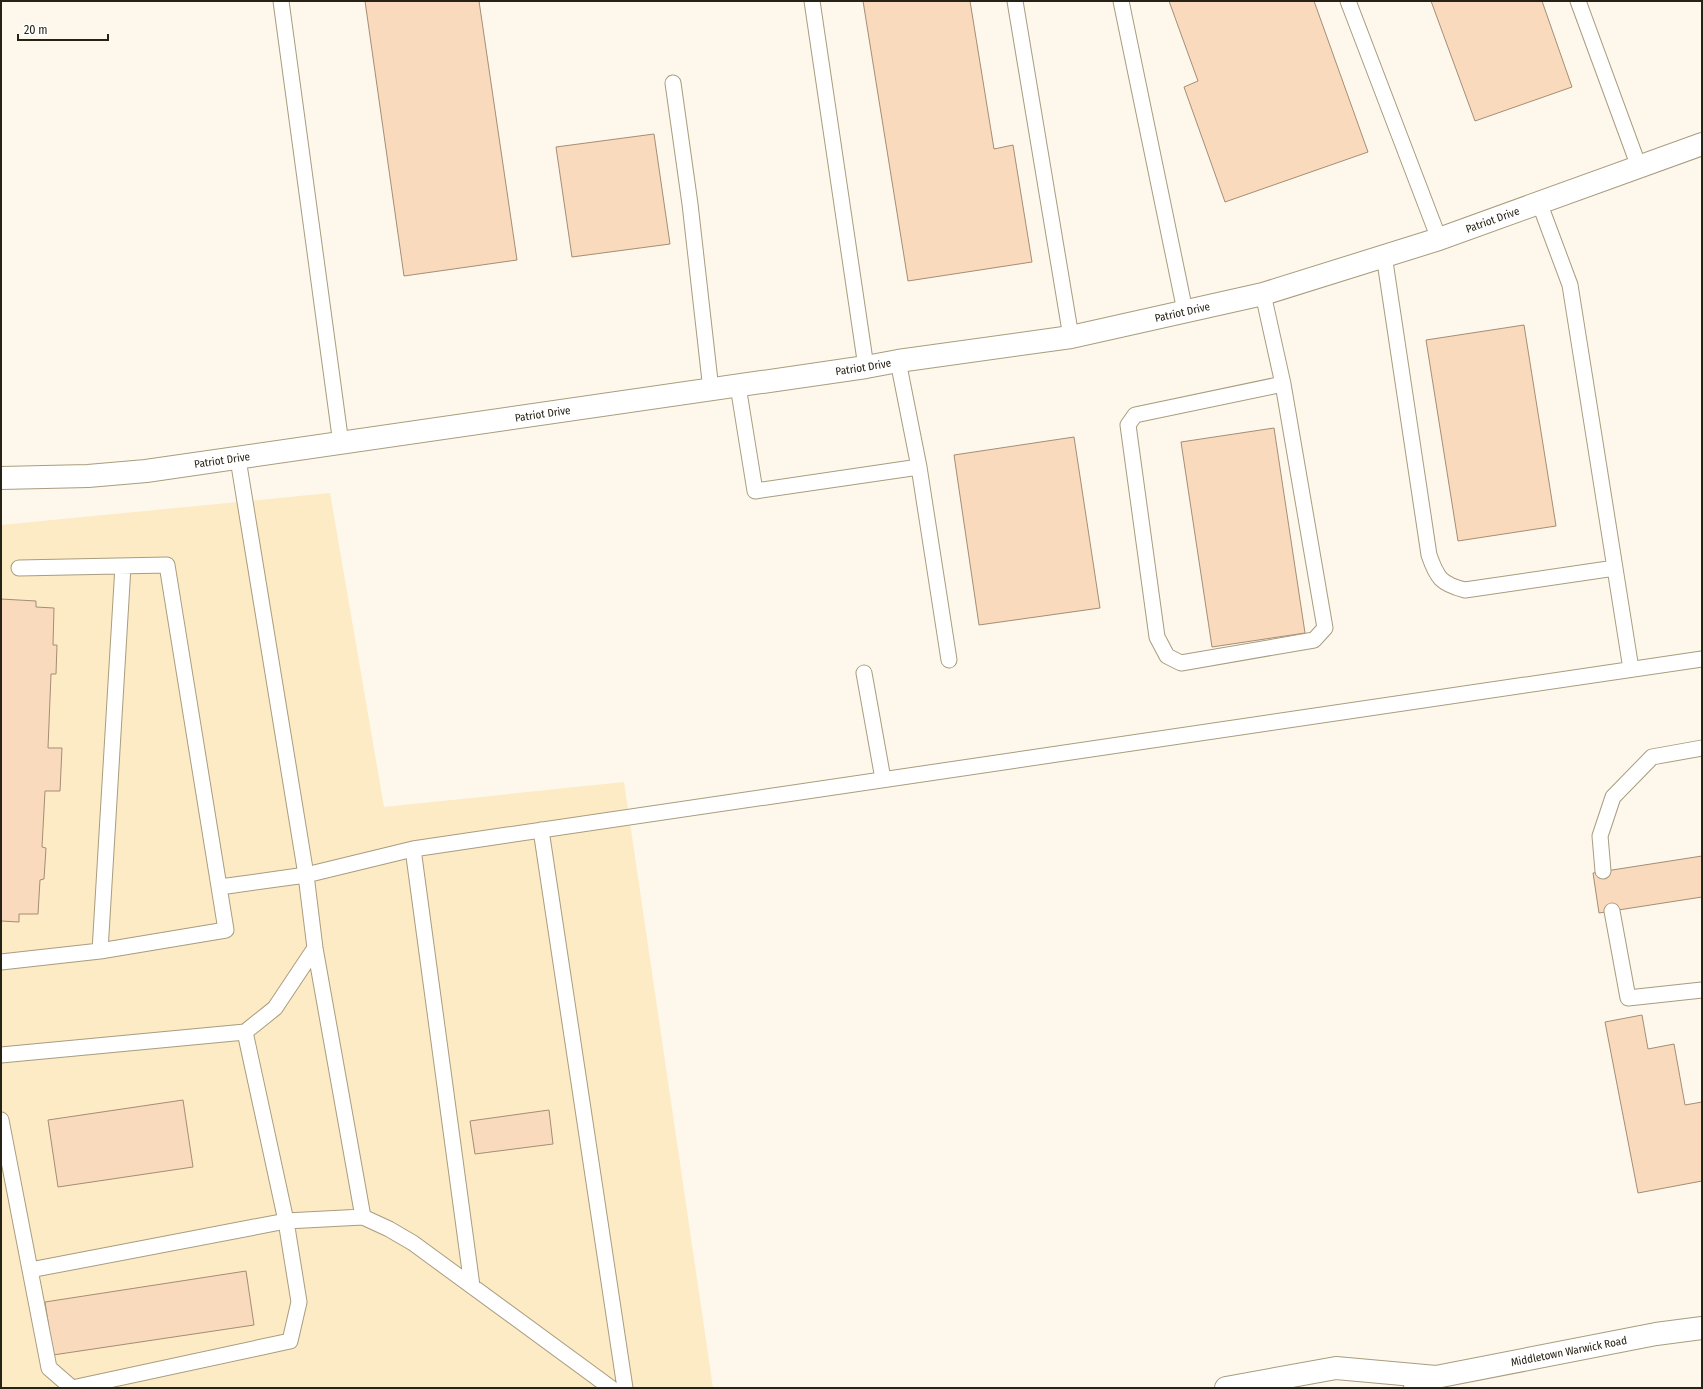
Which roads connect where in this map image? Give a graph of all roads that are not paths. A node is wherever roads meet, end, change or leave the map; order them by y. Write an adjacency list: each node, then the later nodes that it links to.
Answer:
1 (281, 1): 21 (lane)
2 (812, 1): 17 (lane)
3 (1015, 1): 15 (lane)
4 (1121, 1): 14 (lane)
5 (1348, 1): 11 (lane)
6 (1578, 1): 9 (lane)
7 (673, 83): 20 (lane)
8 (1702, 144): 9 (street, Patriot Drive)
9 (1640, 167): 10 (street, Patriot Drive)
10 (1539, 202): 11 (street, Patriot Drive); 27 (lane)
11 (1439, 239): 12 (street, Patriot Drive)
12 (1384, 255): 13 (street, Patriot Drive); 27 (lane)
13 (1263, 294): 14 (street, Patriot Drive); 18 (lane)
14 (1185, 312): 15 (street, Patriot Drive)
15 (1070, 337): 16 (street, Patriot Drive)
16 (898, 361): 17 (street, Patriot Drive); 23 (lane)
17 (866, 367): 19 (street, Patriot Drive)
18 (1283, 384): 18 (lane)
19 (738, 386): 20 (street, Patriot Drive); 23 (lane)
20 (711, 390): 21 (street, Patriot Drive)
21 (341, 444): 22 (street, Patriot Drive)
22 (238, 459): 24 (street, Patriot Drive); 37 (lane)
23 (919, 467): 29 (lane)
24 (1, 478)
25 (123, 566): 26 (lane); 38 (lane); 41 (lane)
26 (19, 568)
27 (1615, 568): 30 (lane)
28 (1702, 659): 30 (lane)
29 (949, 660)
30 (1631, 669): 33 (lane)
31 (864, 673): 33 (lane)
32 (1702, 748): 36 (lane)
33 (883, 779): 34 (lane)
34 (541, 830): 35 (lane); 54 (lane)
35 (413, 849): 37 (lane); 50 (lane)
36 (1603, 871)
37 (306, 875): 38 (lane); 40 (lane)
38 (220, 887): 41 (lane)
39 (1612, 911): 43 (lane)
40 (315, 948): 44 (lane); 47 (lane)
41 (100, 951): 42 (lane)
42 (1, 962)
43 (1702, 990)
44 (245, 1032): 45 (lane); 48 (lane)
45 (1, 1055)
46 (1, 1120): 49 (lane)
47 (363, 1217): 48 (lane); 50 (lane)
48 (286, 1221): 49 (lane); 49 (lane)
49 (30, 1270)
50 (472, 1286): 53 (lane)
51 (1702, 1328): 52 (street, Middletown Warwick Road)
52 (1436, 1377): 55 (street, Middletown Warwick Road); 56 (street, Middletown Warwick Road)
53 (611, 1388)
54 (625, 1388)
55 (1226, 1388)
56 (1414, 1388)

